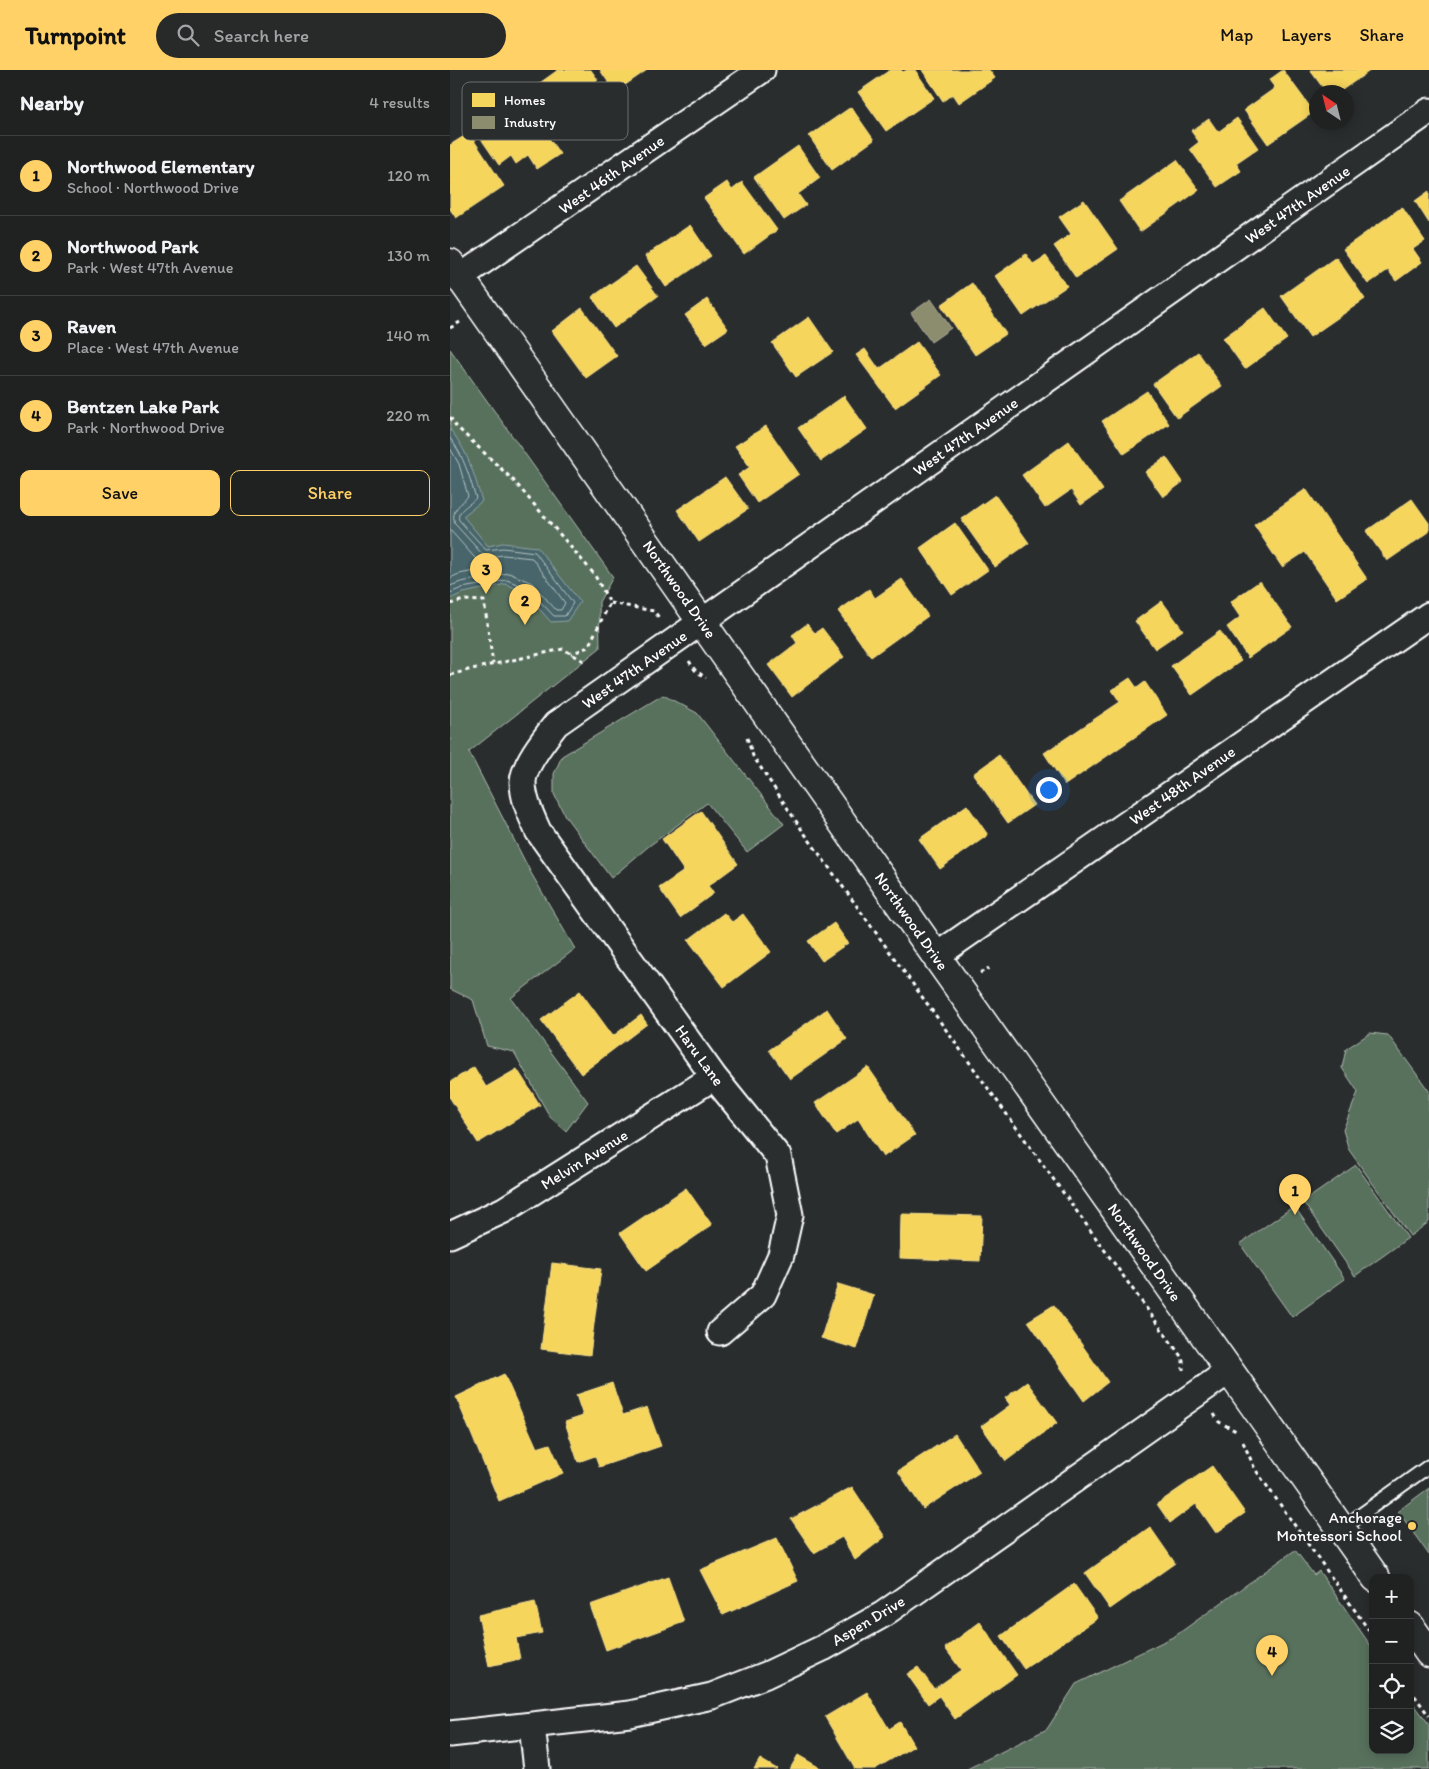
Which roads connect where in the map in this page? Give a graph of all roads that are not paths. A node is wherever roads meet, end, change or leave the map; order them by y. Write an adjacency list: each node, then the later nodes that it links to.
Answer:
1 (762, 70): 3 (street, West 46th Avenue)
2 (1429, 111): 5 (street, West 47th Avenue)
3 (455, 270): 5 (street, Northwood Drive)
4 (1429, 615): 7 (street, West 48th Avenue)
5 (702, 621): 6 (street, West 47th Avenue); 7 (street, Northwood Drive)
6 (523, 781): 8 (street, Haru Lane)
7 (936, 956): 11 (street, Northwood Drive)
8 (714, 1077): 9 (street, Melvin Avenue); 10 (street, Haru Lane)
9 (450, 1235)
10 (720, 1332)
11 (1229, 1371): 13 (street, Northwood Drive); 17 (street, Aspen Drive)
12 (1429, 1466): 13 (lane)
13 (1342, 1529): 14 (street, Northwood Drive)
14 (1373, 1574)
15 (1414, 1632): 16 (street)
16 (1429, 1653)
17 (532, 1726): 18 (street, Aspen Drive); 19 (street)
18 (450, 1734)
19 (537, 1769)

